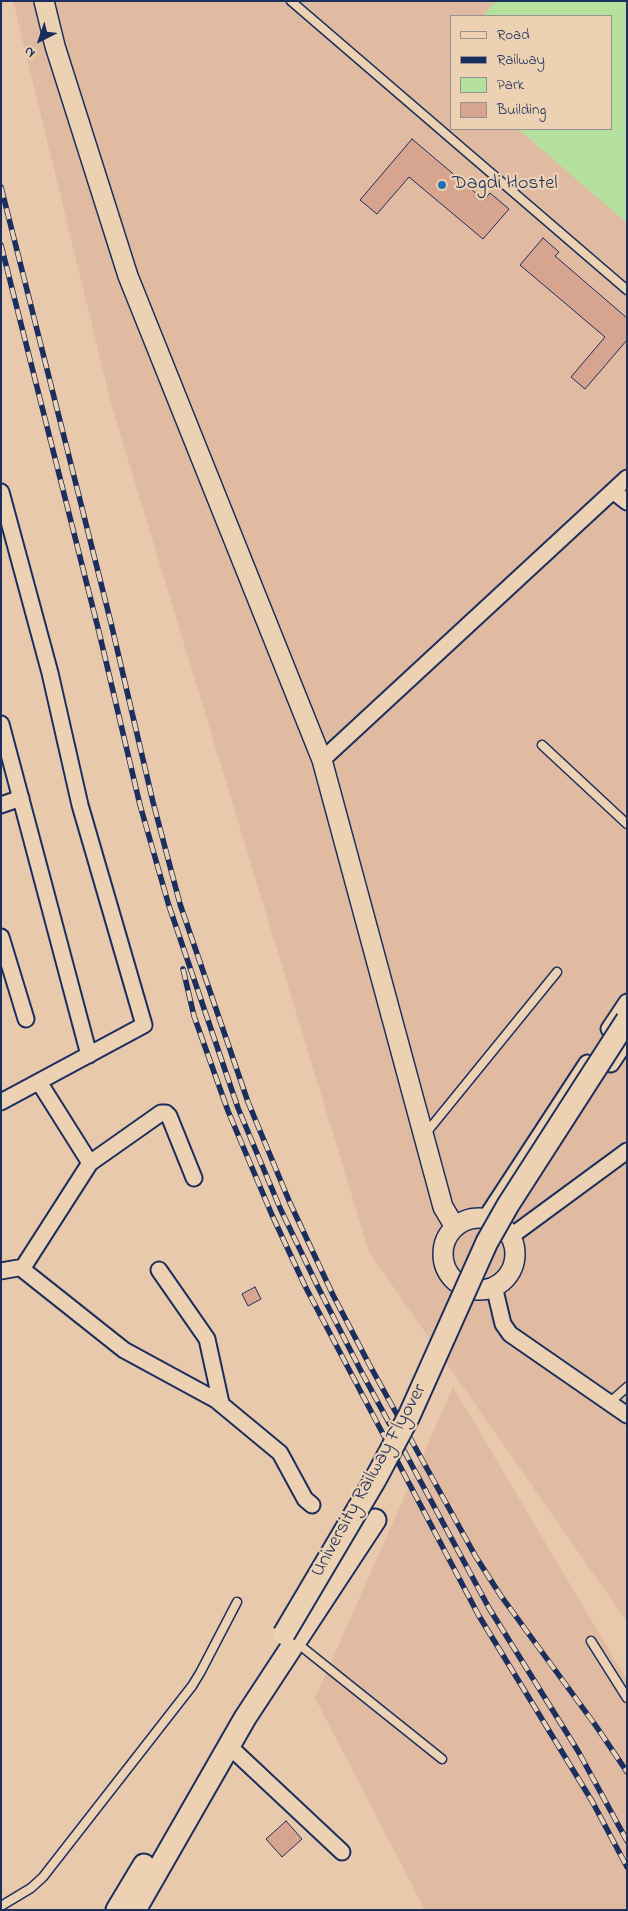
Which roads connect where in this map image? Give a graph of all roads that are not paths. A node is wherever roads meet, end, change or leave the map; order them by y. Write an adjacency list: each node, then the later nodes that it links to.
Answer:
1 (44, 1): 10 (street)
2 (291, 1): 3 (lane)
3 (627, 290)
4 (627, 478): 5 (street)
5 (613, 490): 7 (street); 10 (street)
6 (1, 492): 20 (street)
7 (627, 502)
8 (1, 724): 11 (street)
9 (542, 745): 13 (lane)
10 (322, 760): 23 (street)
11 (21, 798): 12 (street); 20 (street)
12 (1, 805)
13 (627, 824)
14 (1, 937): 17 (street)
15 (557, 972): 23 (lane)
16 (627, 1002): 28 (street)
17 (26, 1019)
18 (627, 1020): 49 (main road, University Railway Flyover, bridge)
19 (627, 1040): 30 (street)
20 (89, 1055): 21 (street)
21 (39, 1082): 22 (street); 26 (street)
22 (1, 1102)
23 (424, 1136): 29 (street)
24 (627, 1151): 25 (street)
25 (620, 1162): 30 (street)
26 (90, 1163): 27 (street); 31 (street)
27 (194, 1178)
28 (485, 1219): 29 (street); 30 (street)
29 (455, 1227): 34 (street)
30 (507, 1233): 34 (street)
31 (22, 1269): 33 (street); 36 (street)
32 (159, 1270): 36 (street)
33 (1, 1271)
34 (494, 1286): 37 (street)
35 (627, 1387): 37 (lane)
36 (221, 1403): 39 (street)
37 (610, 1403): 38 (street)
38 (627, 1415)
39 (312, 1505)
40 (375, 1520): 43 (main road)
41 (237, 1602): 48 (lane)
42 (591, 1641): 44 (lane)
43 (296, 1643): 45 (main road); 46 (lane)
44 (627, 1698)
45 (230, 1747): 47 (street); 50 (main road)
46 (442, 1758)
47 (342, 1852)
48 (1, 1906)
49 (117, 1910)
50 (135, 1910)

